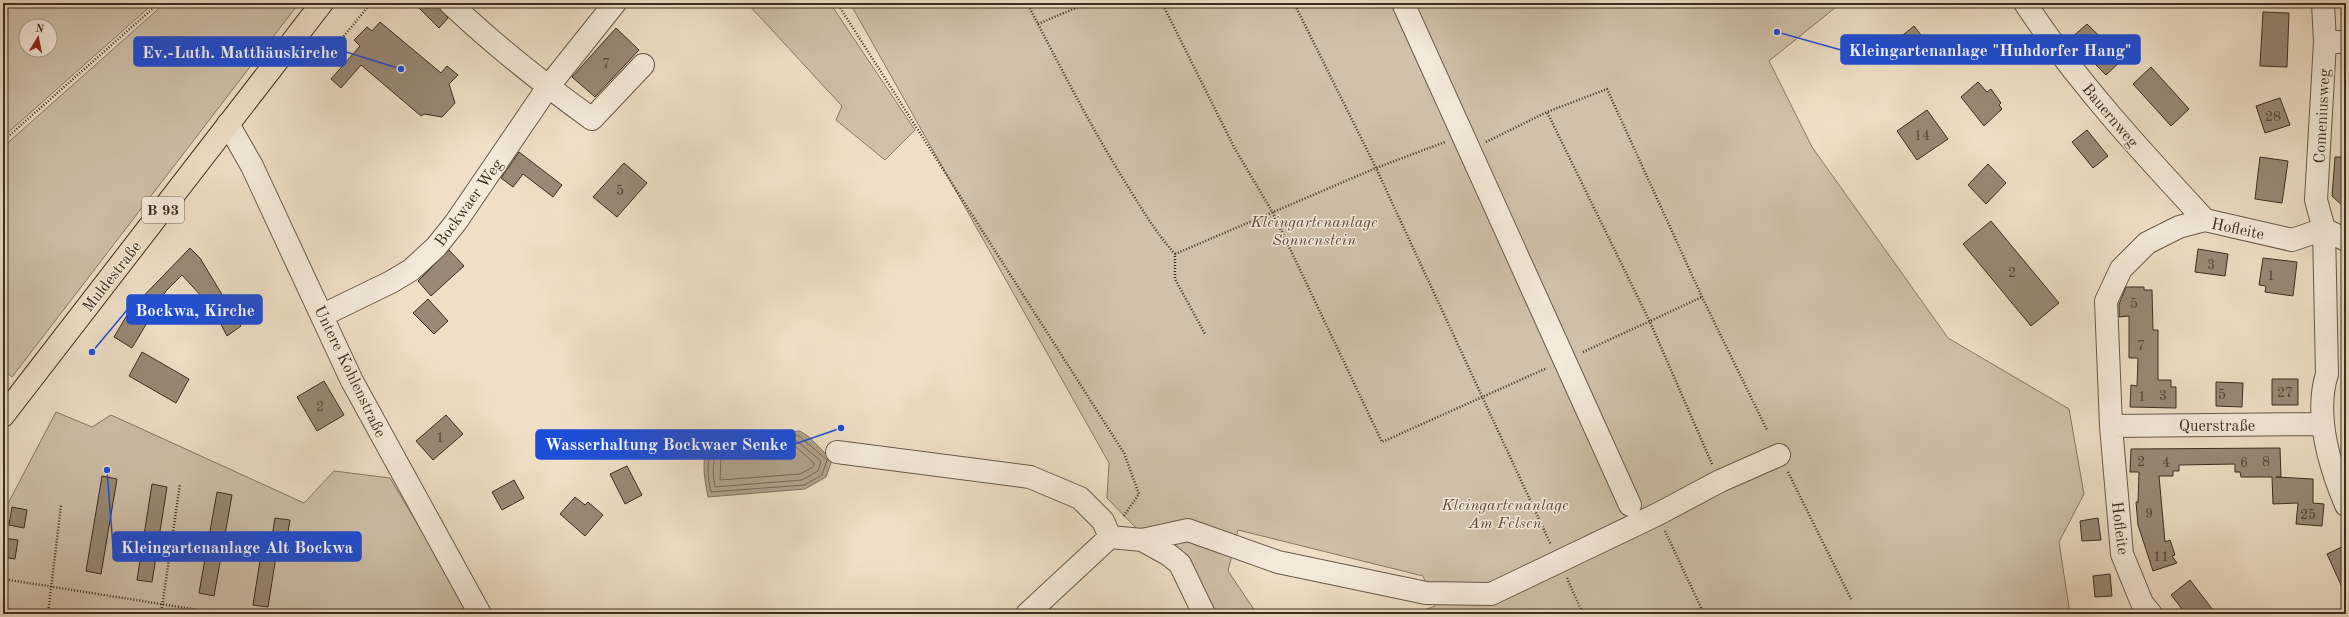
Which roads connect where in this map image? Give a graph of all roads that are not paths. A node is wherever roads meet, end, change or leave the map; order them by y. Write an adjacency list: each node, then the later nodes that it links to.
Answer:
1 (322, 3): 10 (main road, Muldestraße / B 93)
2 (450, 3): 9 (street)
3 (615, 3): 9 (street, Bockwaer Weg)
4 (1403, 3): 20 (street)
5 (2025, 3): 11 (street, Bauernweg)
6 (2323, 3): 7 (street, Comeniusweg)
7 (2336, 42): 12 (street, Comeniusweg)
8 (643, 65): 9 (street)
9 (548, 87): 14 (street, Bockwaer Weg)
10 (228, 124): 14 (street, Untere Kohlenstraße); 15 (main road, Muldestraße / B 93)
11 (2205, 220): 12 (street, Hofleite); 17 (street, Hofleite)
12 (2324, 229): 13 (street); 16 (street)
13 (2346, 240)
14 (323, 315): 24 (street, Untere Kohlenstraße)
15 (3, 416)
16 (2323, 424): 17 (street, Querstraße); 21 (street)
17 (2111, 426): 27 (street, Hofleite)
18 (837, 452): 22 (street)
19 (1779, 455): 23 (street)
20 (1630, 505)
21 (2346, 505)
22 (1110, 537): 23 (street); 25 (street)
23 (1142, 540): 26 (street)
24 (480, 614)
25 (1027, 614)
26 (1204, 614)
27 (2151, 614)

